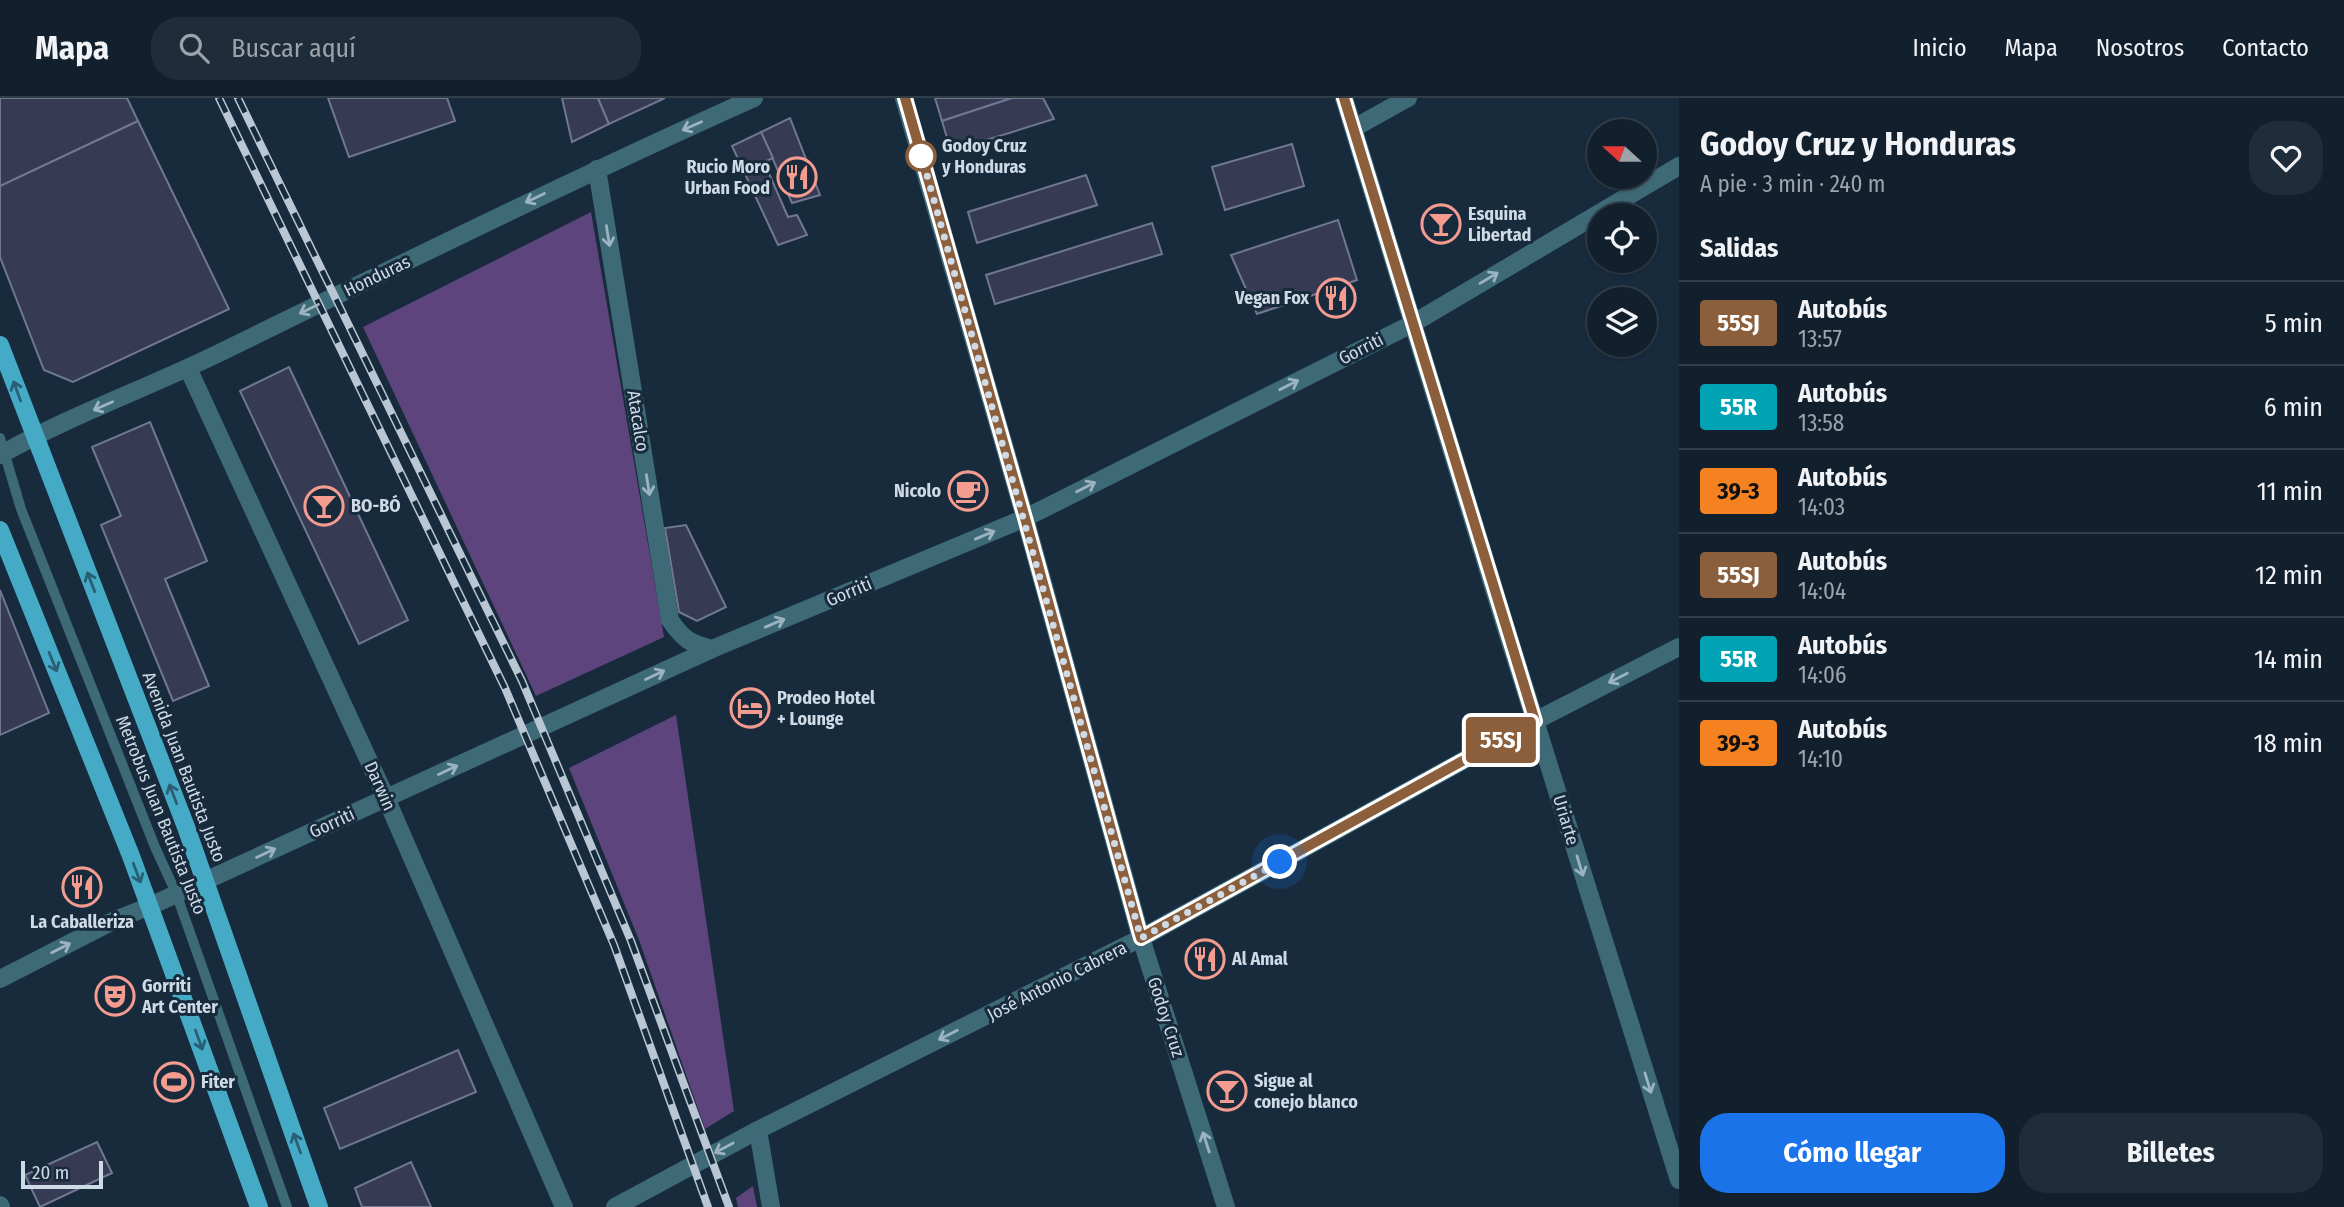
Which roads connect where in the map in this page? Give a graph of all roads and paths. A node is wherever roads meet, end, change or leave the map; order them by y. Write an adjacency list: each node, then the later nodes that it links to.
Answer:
1 (754, 98): 7 (street, Honduras, one-way to 7)
2 (904, 98): 13 (street, Godoy Cruz)
3 (1344, 98): 5 (street, Uriarte)
4 (1408, 98): 5 (street)
5 (1354, 128): 8 (street, Uriarte)
6 (1679, 166): 8 (street, Gorriti, one-way to 6)
7 (597, 169): 10 (street, Honduras, one-way to 10); 16 (street, Atacalco, one-way to 16)
8 (1412, 324): 13 (street, Gorriti, one-way to 8); 17 (street, Uriarte)
9 (0, 345): 11 (main road, Avenida Juan Bautista Justo, one-way to 9)
10 (188, 368): 11 (street, Honduras, one-way to 11); 18 (street, Darwin)
11 (34, 436): 12 (street, Honduras); 19 (main road, Avenida Juan Bautista Justo, one-way to 11)
12 (1, 449): 20 (lane, Metrobus Juan Bautista Justo)
13 (1025, 518): 16 (street, Gorriti, one-way to 13); 22 (street, Godoy Cruz)
14 (0, 530): 21 (main road, one-way to 21)
15 (1679, 647): 17 (street, José Antonio Cabrera, one-way to 17)
16 (712, 649): 18 (street, Gorriti, one-way to 16)
17 (1535, 721): 22 (street, José Antonio Cabrera); 25 (street, Uriarte, one-way to 25)
18 (386, 798): 19 (street, Gorriti, one-way to 18); 29 (street, Darwin)
19 (204, 881): 20 (street, Gorriti); 28 (main road, Avenida Juan Bautista Justo, one-way to 19)
20 (176, 893): 21 (street, Gorriti); 27 (lane, Metrobus Juan Bautista Justo)
21 (150, 906): 23 (street, Gorriti, one-way to 21); 26 (main road, one-way to 26)
22 (1141, 938): 24 (street, José Antonio Cabrera, one-way to 24); 32 (street, Godoy Cruz, one-way to 22)
23 (0, 979)
24 (758, 1130): 30 (street, José Antonio Cabrera, one-way to 30); 31 (street)
25 (1679, 1181)
26 (259, 1207)
27 (287, 1207)
28 (319, 1207)
29 (564, 1207)
30 (615, 1207)
31 (771, 1207)
32 (1226, 1207)

